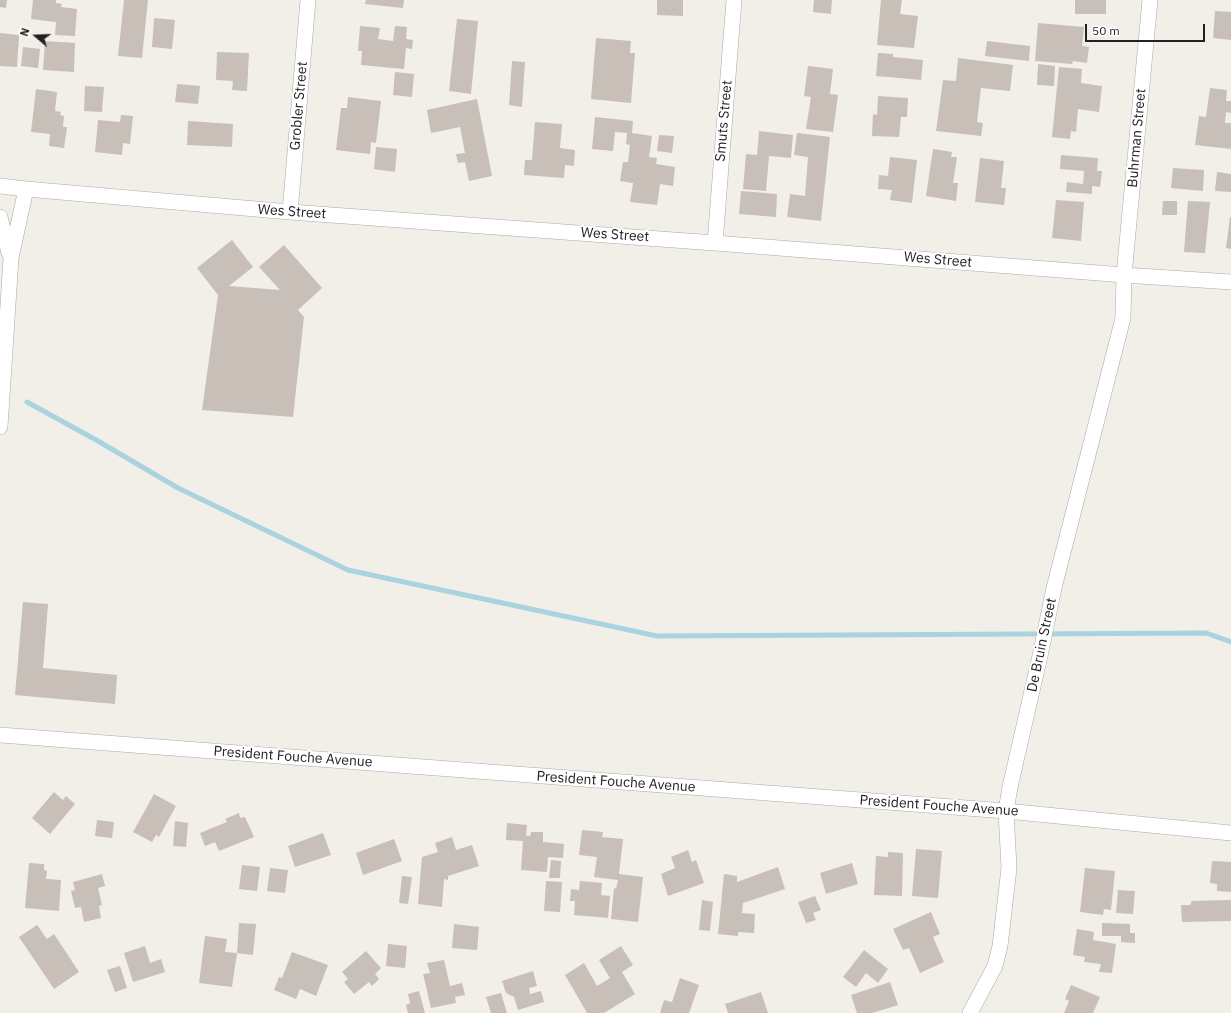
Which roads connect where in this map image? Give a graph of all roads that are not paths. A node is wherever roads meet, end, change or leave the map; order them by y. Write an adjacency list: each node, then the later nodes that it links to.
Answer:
1 (308, 0): 6 (street, Grobler Street)
2 (734, 0): 8 (street, Smuts Street)
3 (1150, 0): 10 (street, Buhrman Street)
4 (0, 186): 5 (street, Wes Street)
5 (26, 190): 6 (street, Wes Street); 9 (street)
6 (290, 212): 8 (street, Wes Street)
7 (0, 217): 9 (street)
8 (715, 243): 10 (street, Wes Street)
9 (10, 258): 12 (street)
10 (1124, 275): 11 (street, Wes Street); 14 (street, De Bruin Street)
11 (1231, 282)
12 (0, 427)
13 (0, 735): 14 (street, President Fouche Avenue)
14 (1006, 811): 15 (street, President Fouche Avenue); 16 (street, De Bruin Street)
15 (1231, 833)
16 (970, 1013)

